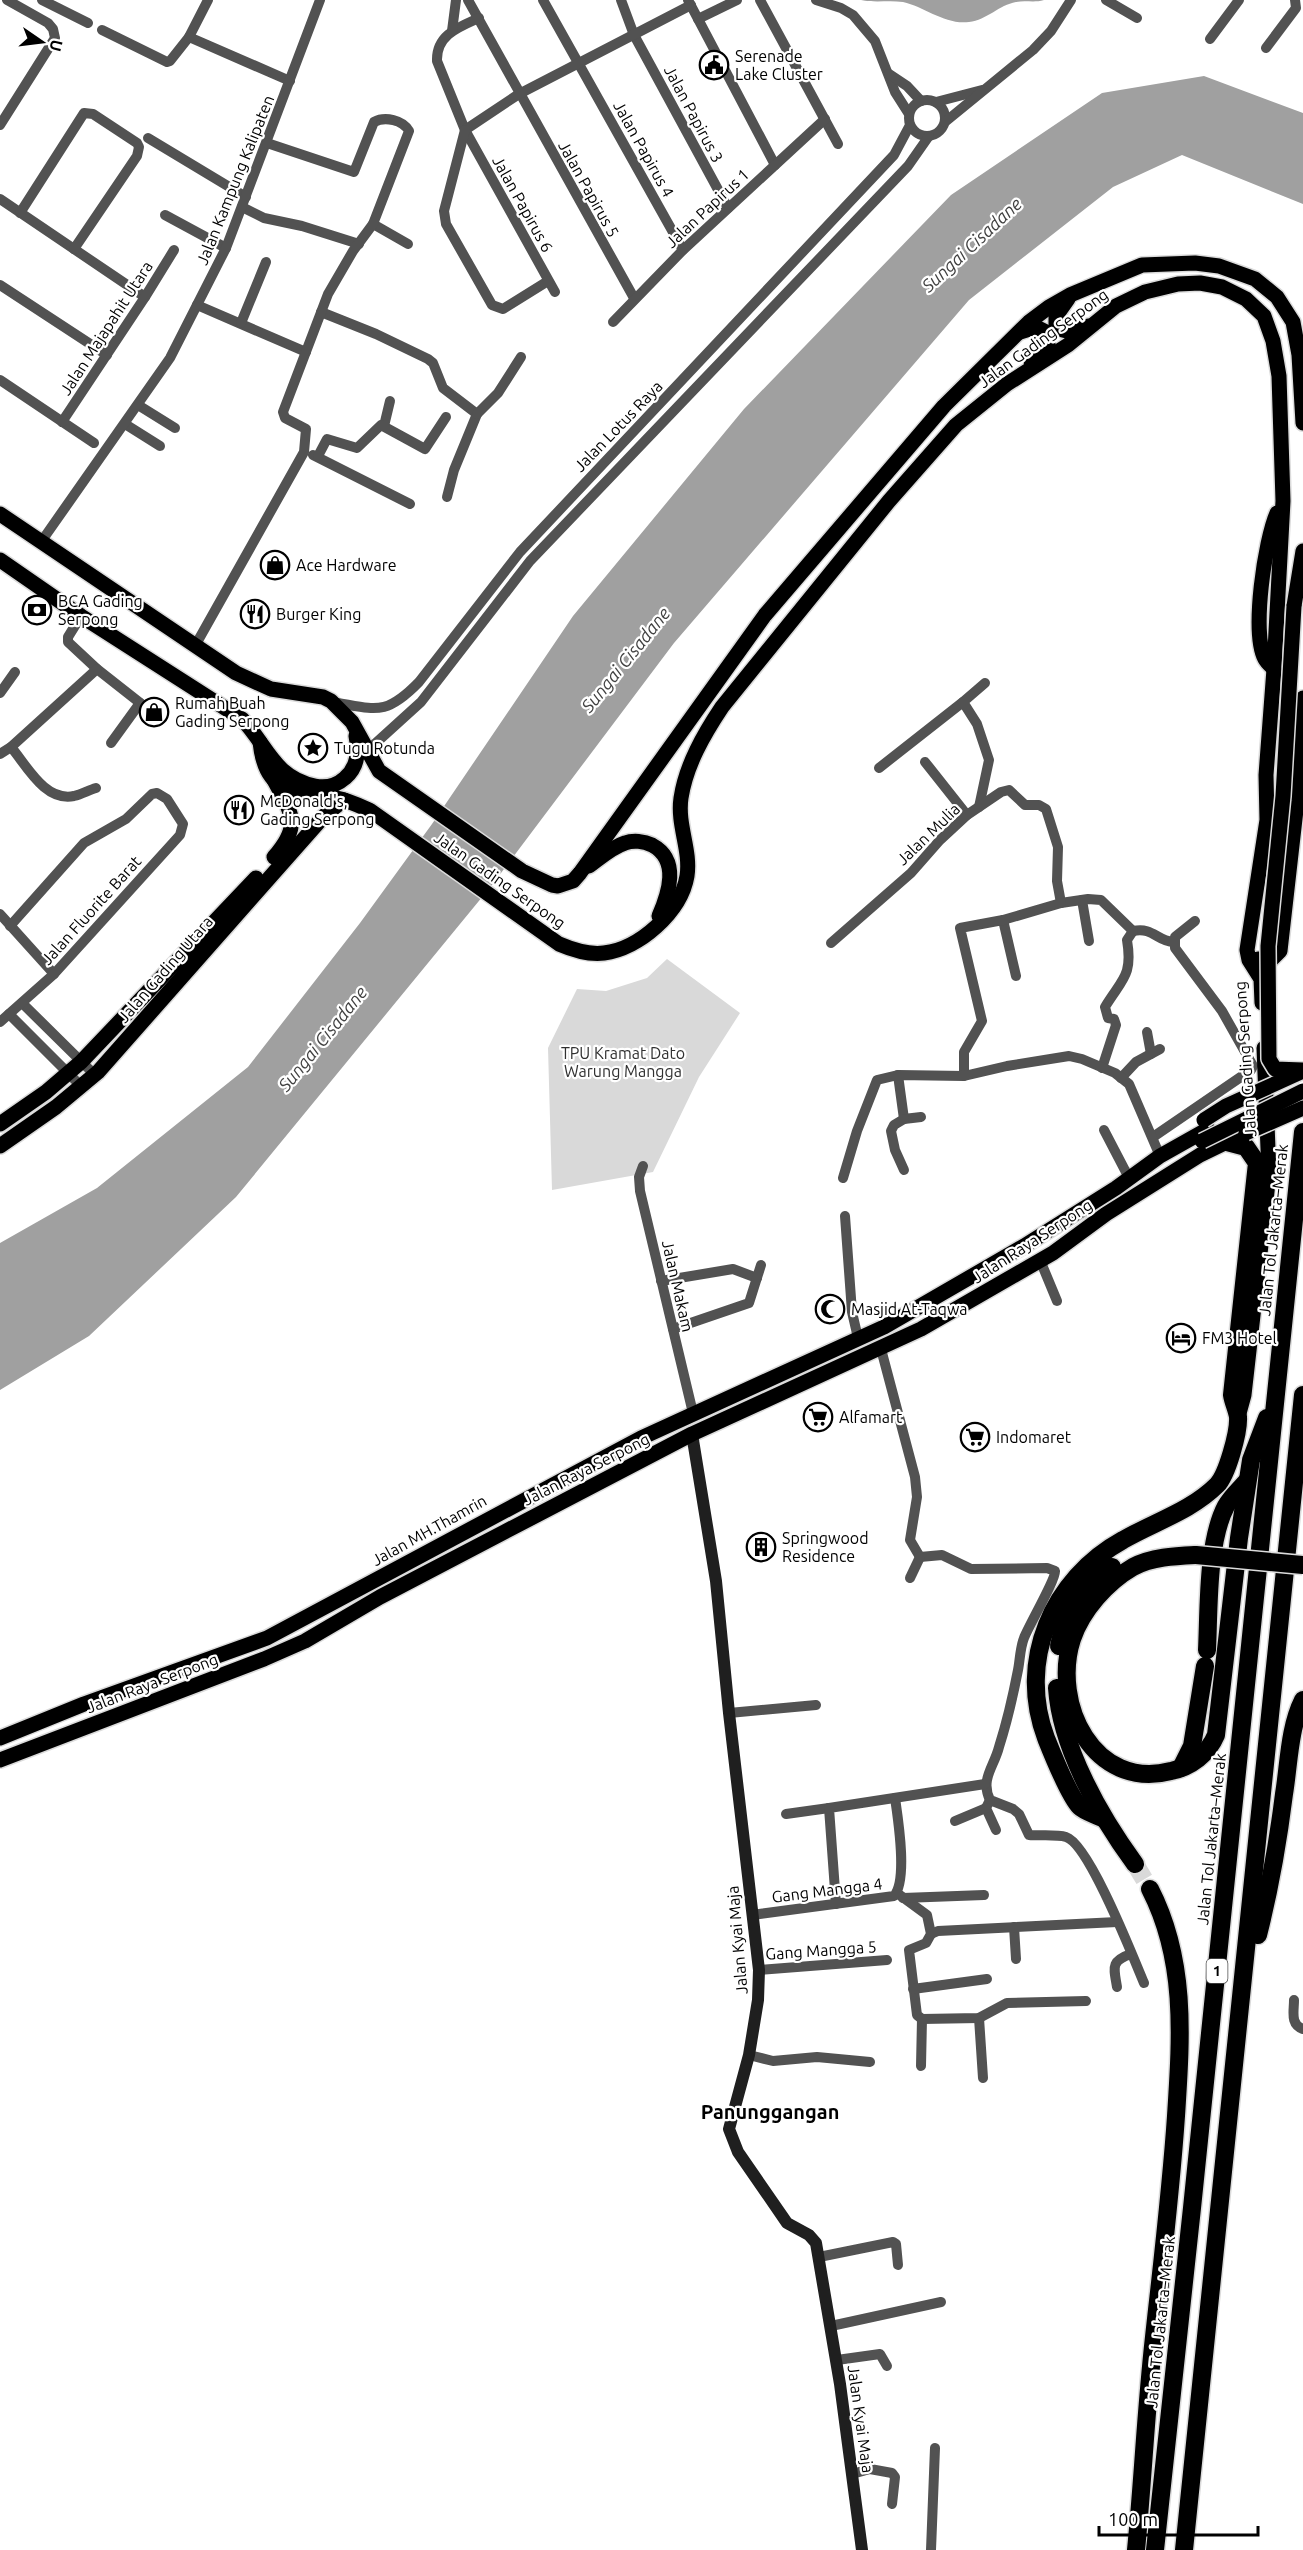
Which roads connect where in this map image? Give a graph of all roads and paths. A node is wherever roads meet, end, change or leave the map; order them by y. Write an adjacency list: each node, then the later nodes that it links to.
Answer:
1 (3, 0): 37 (street)
2 (42, 0): 20 (street)
3 (208, 0): 24 (street)
4 (456, 0): 22 (street)
5 (468, 0): 17 (street, Jalan Papirus 5)
6 (543, 0): 27 (street, Jalan Papirus 4)
7 (621, 0): 23 (street, Jalan Papirus 3)
8 (736, 0): 19 (street)
9 (760, 0): 34 (street)
10 (816, 0): 28 (street)
11 (1071, 0): 30 (street, Jalan Lotus Raya)
12 (1106, 0): 18 (street)
13 (1239, 0): 25 (street)
14 (1295, 0): 26 (street)
15 (318, 1): 29 (street, Jalan Kampung Kalipaten)
16 (690, 3): 19 (street); 23 (street)
17 (479, 18): 22 (street); 31 (street, Jalan Papirus 5)
18 (1137, 18)
19 (698, 19): 43 (street)
20 (88, 23)
21 (102, 30): 24 (street)
22 (452, 31): 38 (street, Jalan Papirus 6)
23 (634, 35): 27 (street); 46 (street, Jalan Papirus 3)
24 (189, 37): 29 (street)
25 (1210, 39)
26 (1266, 48)
27 (579, 63): 31 (street); 55 (street, Jalan Papirus 4)
28 (888, 74): 32 (street); 35 (street)
29 (290, 81): 41 (street, Jalan Kampung Kalipaten)
30 (988, 88): 33 (street); 36 (street, Jalan Lotus Raya)
31 (519, 94): 38 (street); 62 (street, Jalan Papirus 5)
32 (921, 101): 33 (street); 35 (street, Jalan Lotus Raya)
33 (936, 102): 36 (street)
34 (825, 119): 42 (street); 43 (street, Jalan Papirus 1)
35 (910, 119): 39 (street); 100 (street, Jalan Lotus Raya)
36 (945, 122): 39 (street, Jalan Lotus Raya)
37 (0, 125)
38 (465, 130): 57 (street, Jalan Papirus 6); 57 (street)
39 (929, 136): 103 (street, Jalan Lotus Raya)
40 (148, 138): 45 (street)
41 (267, 143): 45 (street, Jalan Kampung Kalipaten); 49 (street)
42 (838, 144)
43 (775, 165): 46 (street, Jalan Papirus 1)
44 (0, 199): 47 (street)
45 (244, 202): 50 (street); 52 (street, Jalan Kampung Kalipaten)
46 (728, 208): 55 (street, Jalan Papirus 1)
47 (20, 213): 53 (street); 53 (street)
48 (165, 215): 52 (street)
49 (374, 224): 50 (street); 51 (street)
50 (359, 244): 64 (street)
51 (408, 244)
52 (226, 248): 63 (street, Jalan Kampung Kalipaten)
53 (74, 249): 61 (street)
54 (174, 250): 61 (street, Jalan Majapahit Utara)
55 (683, 250): 62 (street, Jalan Papirus 1)
56 (266, 262): 67 (street)
57 (548, 281): 59 (street, Jalan Papirus 6)
58 (0, 285): 70 (street)
59 (555, 292)
60 (1070, 295): 65 (main road); 68 (main road, Jalan Gading Serpong); 80 (main road, Jalan Gading Serpong)
61 (145, 297): 70 (street, Jalan Majapahit Utara)
62 (634, 298): 66 (street, Jalan Papirus 1)
63 (197, 304): 67 (street); 75 (street, Jalan Kampung Kalipaten)
64 (321, 312): 69 (street); 76 (street)
65 (1098, 321): 73 (main road, Jalan Gading Serpong); 123 (main road, Jalan Gading Serpong)
66 (613, 322)
67 (241, 323): 69 (street)
68 (1020, 332): 73 (main road); 117 (main road, Jalan Gading Serpong)
69 (306, 352): 85 (street)
70 (107, 355): 78 (street, Jalan Majapahit Utara)
71 (521, 357): 76 (street)
72 (0, 380): 78 (street)
73 (1007, 384): 125 (main road, Jalan Gading Serpong)
74 (390, 401): 81 (street)
75 (138, 405): 79 (street, Jalan Kampung Kalipaten); 82 (street)
76 (477, 414): 87 (street)
77 (446, 417): 81 (street)
78 (62, 422): 83 (street)
79 (125, 423): 84 (street); 90 (street, Jalan Kampung Kalipaten)
80 (1303, 423)
81 (384, 426): 86 (street)
82 (175, 428)
83 (94, 443)
84 (160, 446)
85 (304, 452): 86 (street); 94 (street)
86 (318, 456): 88 (street)
87 (447, 497)
88 (410, 504)
89 (0, 514): 90 (main road)
90 (41, 542): 94 (main road)
91 (1303, 551): 138 (main road, Jalan Gading Serpong, bridge)
92 (0, 561): 93 (main road)
93 (81, 616): 95 (street); 105 (main road)
94 (195, 646): 101 (main road)
95 (97, 669): 106 (street); 107 (street)
96 (15, 672): 98 (street)
97 (986, 683): 102 (street)
98 (0, 693)
99 (1303, 698): 123 (main road)
100 (402, 699): 101 (street); 103 (street)
101 (332, 702): 104 (main road, Jalan Gading Serpong)
102 (963, 702): 111 (street); 115 (street)
103 (409, 713): 108 (street, Jalan Lotus Raya)
104 (354, 725): 105 (main road); 108 (main road, Jalan Gading Serpong)
105 (260, 742): 112 (main road, Jalan Gading Utara)
106 (111, 743)
107 (11, 747): 109 (street); 113 (street)
108 (368, 751): 117 (main road, Jalan Gading Serpong)
109 (0, 754)
110 (925, 762): 116 (street)
111 (879, 768)
112 (274, 780): 114 (main road, Jalan Gading Serpong); 136 (main road, Jalan Gading Utara)
113 (96, 788)
114 (341, 799): 125 (main road, Jalan Gading Serpong); 140 (main road, Jalan Gading Utara)
115 (979, 807): 116 (street, Jalan Mulia); 119 (street, Jalan Mulia)
116 (967, 815): 129 (street, Jalan Mulia)
117 (580, 873): 125 (main road)
118 (1082, 900): 119 (street); 126 (street); 127 (street)
119 (1061, 903): 121 (street)
120 (0, 914): 124 (street)
121 (1003, 920): 131 (street); 142 (street)
122 (1195, 921): 128 (street)
123 (1250, 923): 177 (main road, Jalan Gading Serpong)
124 (10, 926): 130 (street); 130 (street, Jalan Fluorite Barat)
125 (654, 928)
126 (1133, 931): 128 (street); 137 (street)
127 (1089, 941)
128 (1174, 942): 154 (street)
129 (831, 943)
130 (54, 974): 132 (street, Jalan Fluorite Barat)
131 (1016, 976)
132 (22, 1003): 133 (street, Jalan Fluorite Barat); 136 (street)
133 (9, 1014): 134 (street, Jalan Fluorite Barat); 139 (street)
134 (0, 1022)
135 (1147, 1032): 143 (street)
136 (81, 1062): 139 (main road, Jalan Gading Utara); 140 (street)
137 (1102, 1068): 142 (street); 143 (street)
138 (1303, 1070): 152 (main road, bridge)
139 (68, 1074): 145 (street); 150 (main road, Jalan Gading Utara)
140 (95, 1075): 145 (main road, Jalan Gading Utara)
141 (898, 1075): 142 (street); 149 (street); 161 (street)
142 (964, 1076)
143 (1121, 1078): 154 (street)
144 (1303, 1083): 152 (main road)
145 (81, 1086): 156 (main road, Jalan Gading Utara)
146 (1303, 1091): 152 (main road, bridge)
147 (1303, 1108): 155 (main road, Jalan Raya Serpong, bridge)
148 (921, 1117): 149 (street)
149 (904, 1119): 159 (street)
150 (0, 1124)
151 (1104, 1130): 162 (street)
152 (1205, 1130): 157 (main road); 160 (main road, Jalan Raya Serpong)
153 (1303, 1132): 174 (highway, Jalan Tol Jakarta–Merak / 1)
154 (1153, 1137): 157 (street)
155 (1227, 1142): 160 (main road, Jalan Raya Serpong); 177 (highway)
156 (0, 1146)
157 (1160, 1156): 162 (main road)
158 (643, 1166): 167 (street, Jalan Makam)
159 (904, 1170)
160 (1169, 1173): 164 (main road, Jalan Raya Serpong)
161 (843, 1178)
162 (1129, 1178): 170 (main road, Jalan MH.Thamrin)
163 (845, 1216): 170 (street)
164 (1040, 1260): 168 (street); 171 (main road, Jalan Raya Serpong)
165 (761, 1265): 166 (street)
166 (758, 1278): 167 (street); 169 (street)
167 (661, 1281): 169 (street, Jalan Makam)
168 (1057, 1301)
169 (673, 1329): 176 (street, Jalan Makam)
170 (858, 1338): 172 (main road, Jalan MH.Thamrin)
171 (881, 1348): 173 (main road, Jalan Raya Serpong); 184 (street)
172 (814, 1358): 173 (main road); 176 (main road, Jalan MH.Thamrin)
173 (821, 1375): 178 (main road, Jalan Raya Serpong)
174 (1277, 1391): 179 (highway); 240 (highway, Jalan Tol Jakarta–Merak / 1)
175 (1303, 1395): 218 (highway, 1)
176 (693, 1413): 180 (main road, Jalan MH.Thamrin)
177 (1238, 1417): 198 (highway)
178 (692, 1434): 181 (main road, Jalan Raya Serpong); 189 (main road, Jalan Kyai Maja)
179 (1248, 1479): 192 (highway); 192 (highway)
180 (534, 1494): 181 (main road); 190 (main road, Jalan MH.Thamrin)
181 (542, 1512): 191 (main road, Jalan Raya Serpong)
182 (1196, 1549): 183 (highway); 185 (highway, bridge); 192 (highway); 198 (highway)
183 (1303, 1553)
184 (920, 1557): 186 (street); 193 (street)
185 (1303, 1565)
186 (910, 1578)
187 (1303, 1700): 218 (highway)
188 (816, 1705): 189 (street)
189 (729, 1713): 206 (main road, Jalan Kyai Maja)
190 (0, 1738)
191 (0, 1760)
192 (1180, 1769)
193 (985, 1784): 194 (street); 195 (street)
194 (895, 1798): 196 (street); 204 (street, Gang Mangga 4)
195 (988, 1804): 199 (street); 200 (street); 207 (street)
196 (829, 1808): 197 (street); 205 (street)
197 (786, 1814)
198 (1104, 1819): 201 (highway)
199 (955, 1821)
200 (996, 1830)
201 (1135, 1864)
202 (1150, 1889): 239 (highway)
203 (984, 1895): 204 (street)
204 (900, 1896): 205 (street, Gang Mangga 4); 209 (street)
205 (836, 1904): 206 (street, Gang Mangga 4)
206 (752, 1915): 213 (main road, Jalan Kyai Maja)
207 (1117, 1922): 208 (street); 210 (street)
208 (1014, 1927): 209 (street); 211 (street)
209 (931, 1934): 217 (street)
210 (1131, 1953): 215 (street); 216 (street)
211 (1016, 1959)
212 (886, 1960): 213 (street, Gang Mangga 5)
213 (759, 1970): 224 (main road, Jalan Kyai Maja)
214 (987, 1979): 217 (street)
215 (1144, 1983)
216 (1117, 1987)
217 (913, 1989): 222 (street)
218 (1243, 1989): 241 (highway, 1)
219 (1294, 2000): 223 (street)
220 (1086, 2001): 221 (street)
221 (979, 2018): 222 (street); 227 (street)
222 (922, 2019): 226 (street)
223 (1303, 2029)
224 (750, 2055): 225 (street); 228 (main road, Jalan Kyai Maja)
225 (870, 2062)
226 (921, 2066)
227 (983, 2078)
228 (819, 2256): 229 (street); 231 (main road, Jalan Kyai Maja)
229 (898, 2265)
230 (941, 2302): 231 (street)
231 (831, 2326): 232 (main road, Jalan Kyai Maja)
232 (837, 2360): 233 (street); 235 (main road, Jalan Kyai Maja)
233 (887, 2366)
234 (935, 2448): 238 (street)
235 (852, 2474): 236 (street); 237 (main road, Jalan Kyai Maja)
236 (892, 2504)
237 (862, 2550)
238 (931, 2550)
239 (1136, 2550)
240 (1155, 2550)
241 (1184, 2550)

